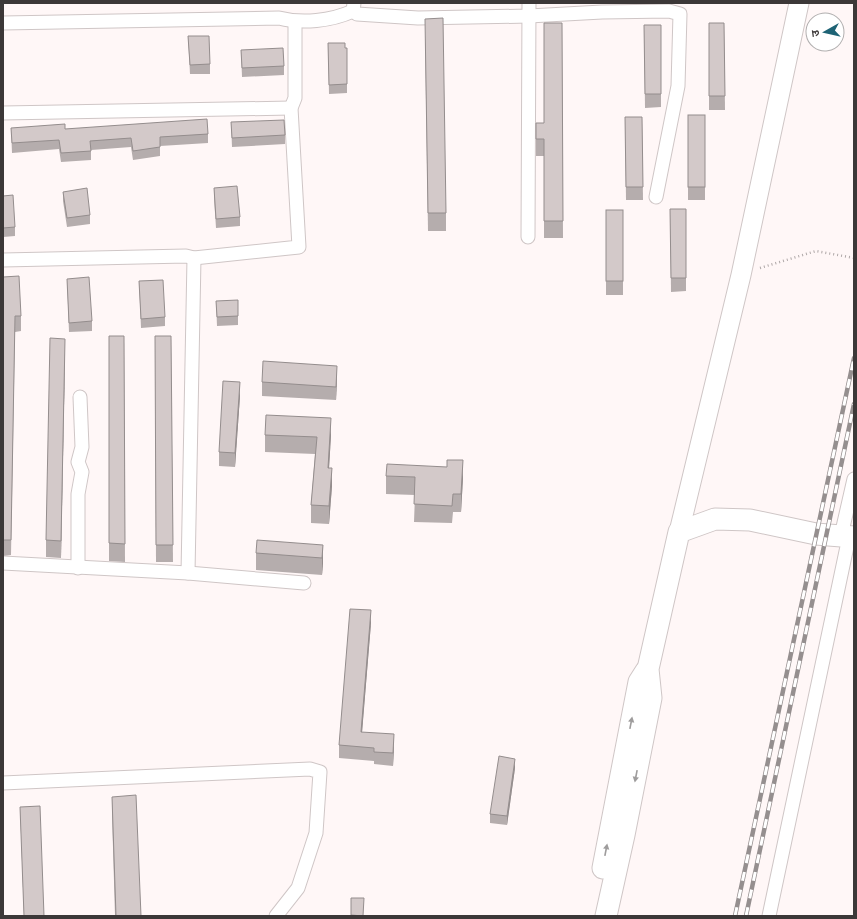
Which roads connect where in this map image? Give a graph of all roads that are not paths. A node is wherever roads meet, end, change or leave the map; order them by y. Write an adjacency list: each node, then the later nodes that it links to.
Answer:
1 (529, 3): 5 (street)
2 (799, 3): 16 (street)
3 (353, 7): 5 (street); 7 (street)
4 (602, 8): 5 (street); 10 (street)
5 (529, 16): 11 (street)
6 (3, 22): 7 (street)
7 (295, 22): 8 (street)
8 (292, 108): 9 (street); 12 (street)
9 (3, 113)
10 (656, 197)
11 (528, 236)
12 (194, 258): 13 (street); 20 (street)
13 (3, 260)
14 (80, 397): 19 (street)
15 (854, 479): 17 (street)
16 (679, 532): 17 (main road); 22 (main road)
17 (848, 537): 27 (street)
18 (3, 563): 19 (street)
19 (78, 568): 20 (street)
20 (188, 573): 21 (street)
21 (304, 583)
22 (648, 669): 25 (main road, one-way to 22); 26 (main road, one-way to 26)
23 (3, 783): 24 (street)
24 (276, 916)
25 (592, 916)
26 (606, 916)
27 (769, 916)

